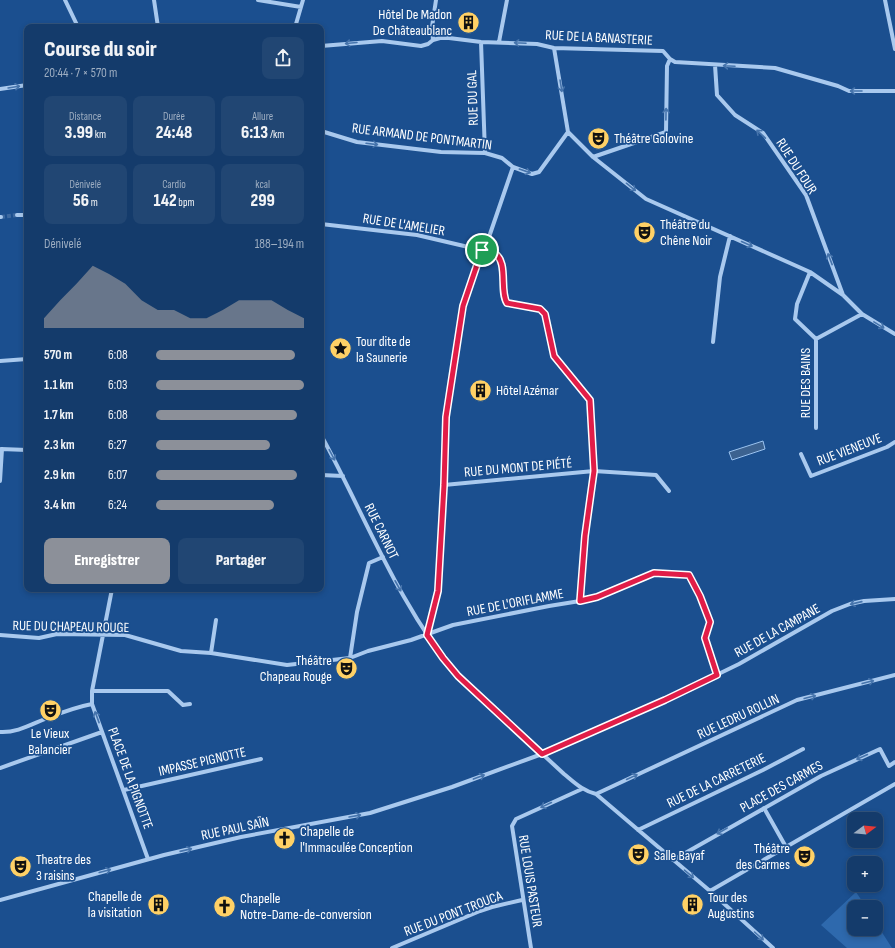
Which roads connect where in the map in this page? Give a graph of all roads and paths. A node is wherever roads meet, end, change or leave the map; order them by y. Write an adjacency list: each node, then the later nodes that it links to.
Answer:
1 (65, 0): 9 (street)
2 (154, 0): 10 (street)
3 (258, 0): 8 (street)
4 (436, 0): 12 (street)
5 (507, 0): 14 (street)
6 (885, 0): 17 (street)
7 (303, 1): 8 (street)
8 (301, 7): 11 (street)
9 (77, 24)
10 (158, 24)
11 (296, 24)
12 (433, 40): 13 (street, RUE DE LA BANASTERIE); 15 (street, RUE DE LA BANASTERIE, one-way to 15)
13 (481, 42): 14 (street, RUE DE LA BANASTERIE); 25 (street, RUE DU GAL)
14 (499, 42): 16 (street, RUE DE LA BANASTERIE, one-way to 14)
15 (324, 46)
16 (554, 48): 18 (street, RUE DE LA BANASTERIE); 24 (street, one-way to 24)
17 (895, 49)
18 (670, 59): 19 (street, RUE DE LA BANASTERIE); 26 (street, one-way to 18)
19 (715, 65): 22 (street, RUE DE LA BANASTERIE, one-way to 19); 34 (street, RUE DU FOUR, one-way to 19)
20 (24, 85): 21 (street, one-way to 20)
21 (0, 89)
22 (895, 91)
23 (324, 132): 25 (street, RUE ARMAND DE PONTMARTIN, one-way to 25)
24 (568, 132): 26 (street); 27 (street, RUE ARMAND DE PONTMARTIN, one-way to 24)
25 (485, 153): 27 (street, RUE ARMAND DE PONTMARTIN)
26 (593, 157): 31 (street, one-way to 31)
27 (513, 167): 32 (street)
28 (24, 215): 29 (street)
29 (17, 216)
30 (324, 224): 32 (street, RUE DE L'AMELIER)
31 (730, 236): 33 (street, one-way to 33); 38 (street)
32 (482, 250): 47 (street, RUE DE L'AMELIER); 51 (street)
33 (810, 272): 34 (street); 37 (street, RUE DES BAINS)
34 (844, 295): 35 (street)
35 (862, 314): 36 (street, one-way to 36); 37 (street, RUE DES BAINS)
36 (895, 334)
37 (816, 339): 41 (street, RUE DES BAINS)
38 (713, 342)
39 (24, 359): 40 (street)
40 (0, 361)
41 (816, 428)
42 (324, 440): 49 (street, RUE CARNOT, one-way to 49)
43 (895, 442): 46 (street, RUE VIENEUVE)
44 (1, 449): 45 (street); 50 (street)
45 (24, 450)
46 (801, 454)
47 (594, 471): 51 (street, RUE DU MONT DE PIÉTÉ); 52 (street, RUE DU MONT DE PIÉTÉ); 56 (street)
48 (324, 475): 49 (street)
49 (343, 476): 53 (street, RUE CARNOT)
50 (0, 481)
51 (444, 485): 60 (street)
52 (669, 491)
53 (383, 557): 60 (street, RUE CARNOT, one-way to 60); 62 (street)
54 (111, 592): 58 (street, PLACE DE LA PIGNOTTE)
55 (895, 599): 63 (street, RUE DE LA CAMPANE, one-way to 63)
56 (580, 601): 60 (street, RUE DE L'ORIFLAMME); 63 (street, RUE DE L'ORIFLAMME)
57 (216, 620): 61 (street)
58 (103, 634): 59 (street, RUE DU CHAPEAU ROUGE); 61 (street, RUE DU CHAPEAU ROUGE); 65 (street, PLACE DE LA PIGNOTTE)
59 (0, 635)
60 (427, 635): 62 (street, RUE DU CHAPEAU ROUGE); 71 (street, RUE CARNOT)
61 (211, 653): 62 (street, RUE DU CHAPEAU ROUGE)
62 (350, 658)
63 (717, 675): 71 (street, RUE DE LA CAMPANE)
64 (895, 675): 78 (street, RUE LEDRU ROLLIN, one-way to 64)
65 (92, 690): 66 (street, PLACE DE LA PIGNOTTE); 67 (street)
66 (92, 704): 68 (street); 69 (street, PLACE DE LA PIGNOTTE, one-way to 66)
67 (190, 704)
68 (0, 732)
69 (102, 732): 74 (street); 77 (street, PLACE DE LA PIGNOTTE)
70 (803, 749): 80 (street, RUE DE LA CARRETERIE)
71 (542, 754): 76 (street, RUE CARNOT); 82 (street, RUE PAUL SAÏN, one-way to 71)
72 (261, 759): 77 (street, IMPASSE PIGNOTTE)
73 (895, 762): 79 (street, PLACE DES CARMES, one-way to 79)
74 (0, 768)
75 (895, 784): 81 (street)
76 (582, 788): 78 (street, RUE CARNOT); 86 (street, RUE LOUIS PASTEUR, one-way to 86)
77 (124, 790): 82 (street, PLACE DE LA PIGNOTTE)
78 (596, 794): 80 (street)
79 (764, 808): 81 (street); 83 (street, PLACE DES CARMES, one-way to 83)
80 (638, 830): 83 (street)
81 (786, 847): 84 (street)
82 (148, 859): 85 (street, RUE PAUL SAÏN, one-way to 82)
83 (673, 860): 84 (street, one-way to 84)
84 (710, 891): 89 (street, one-way to 89)
85 (0, 900)
86 (522, 900): 87 (street, RUE DU PONT TROUCA); 88 (street, RUE LOUIS PASTEUR)
87 (392, 948)
88 (531, 948)
89 (773, 948)

